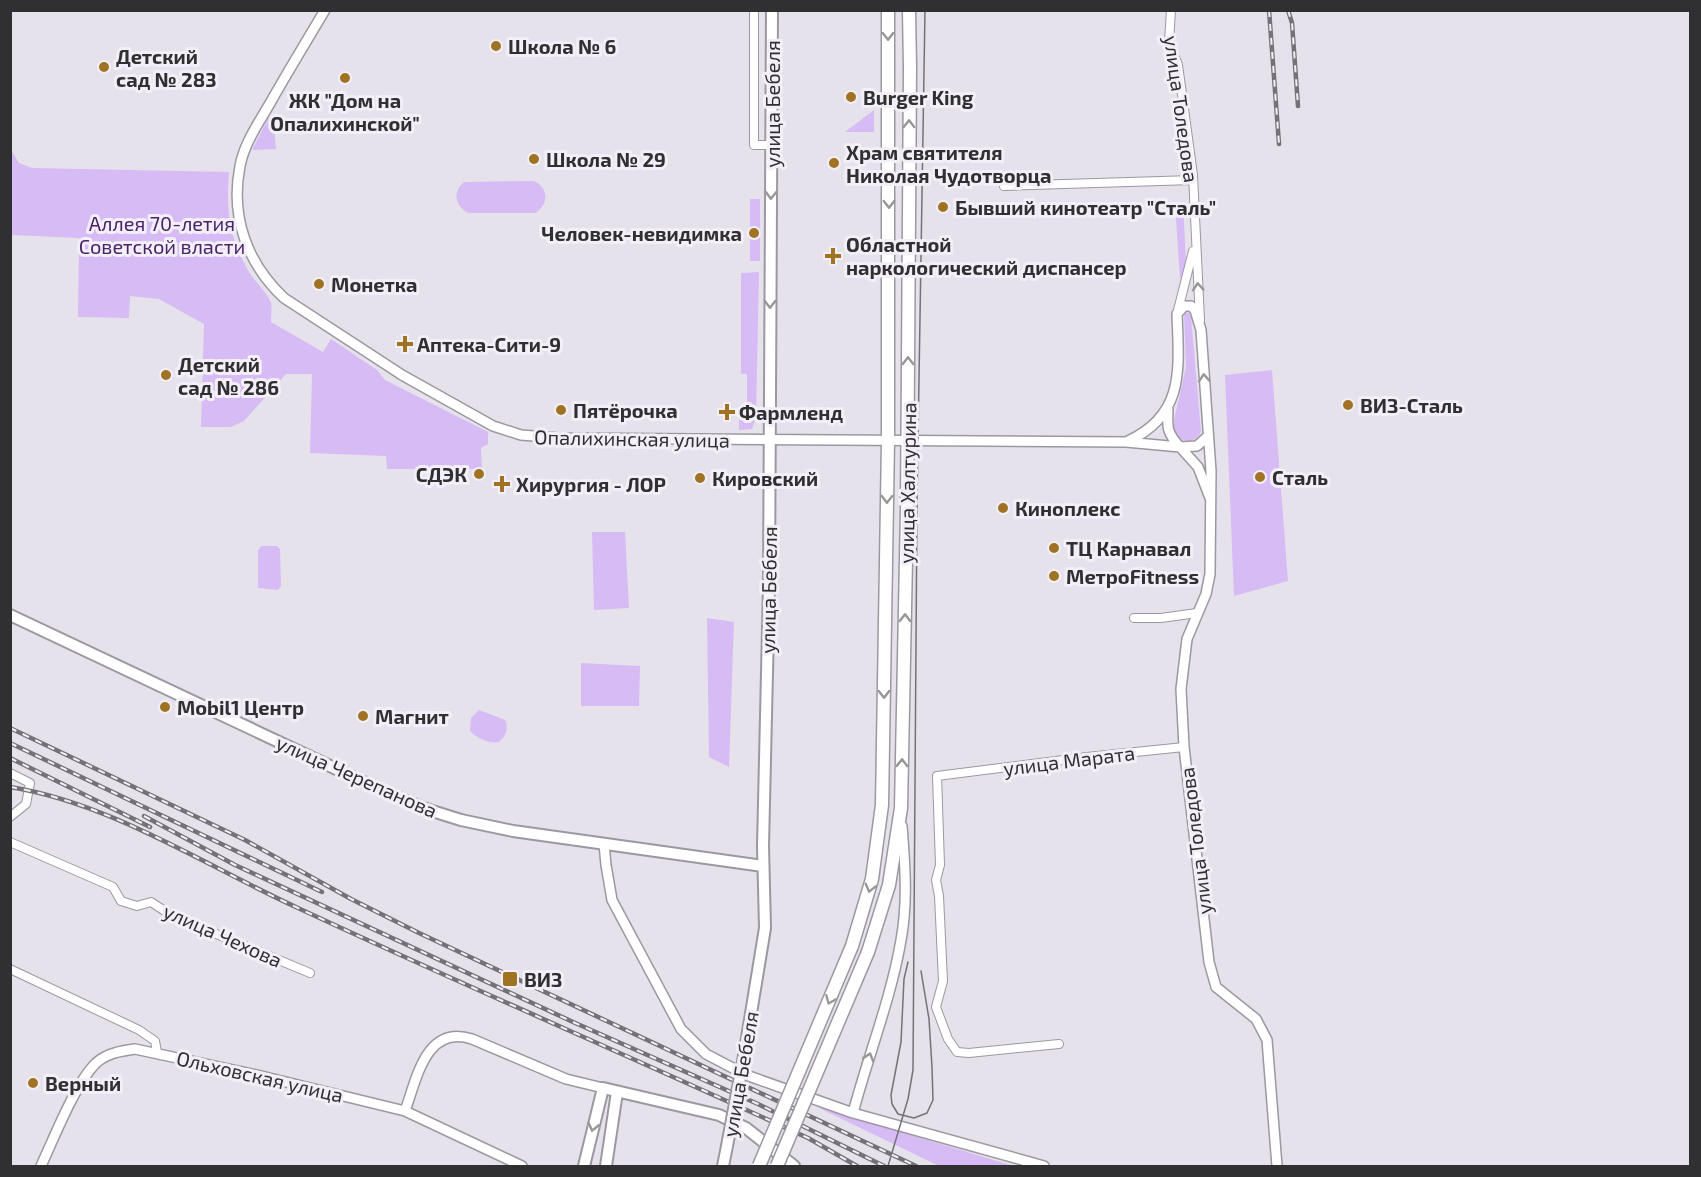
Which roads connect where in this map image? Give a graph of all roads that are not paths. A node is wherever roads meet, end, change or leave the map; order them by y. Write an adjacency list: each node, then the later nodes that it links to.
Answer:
1 (325, 10): 15 (street, Опалихинская улица)
2 (754, 10): 7 (street)
3 (772, 10): 7 (main road, улица Бебеля)
4 (888, 10): 16 (main road, улица Халтурина, one-way to 16)
5 (909, 10): 17 (main road, улица Халтурина, one-way to 5)
6 (1171, 10): 8 (street, улица Толедова)
7 (772, 145): 15 (main road, улица Бебеля, one-way to 15)
8 (1194, 180): 9 (street); 10 (street, улица Толедова)
9 (1004, 186)
10 (1196, 243): 11 (street); 12 (street, улица Толедова, one-way to 10)
11 (1177, 314): 12 (street); 13 (street)
12 (1201, 330): 14 (street, улица Толедова, one-way to 12)
13 (1168, 409): 18 (street); 19 (street)
14 (1208, 436): 19 (street); 20 (street, улица Толедова)
15 (770, 440): 16 (street, Опалихинская улица); 30 (main road, улица Бебеля)
16 (888, 441): 17 (street, Опалихинская улица); 44 (main road, улица Халтурина, one-way to 44, bridge)
17 (908, 441): 18 (street, Опалихинская улица); 26 (main road, улица Халтурина, one-way to 17)
18 (1126, 442): 19 (street, Опалихинская улица)
19 (1180, 447): 20 (street)
20 (1210, 498): 21 (street, улица Толедова)
21 (1197, 613): 23 (street); 24 (street, улица Толедова)
22 (10, 615): 29 (main road, улица Черепанова)
23 (1134, 618)
24 (1184, 747): 33 (street, улица Марата); 48 (street, улица Толедова)
25 (10, 773): 27 (street)
26 (901, 808): 38 (street, one-way to 26); 45 (main road, улица Халтурина, bridge)
27 (10, 817)
28 (10, 842): 32 (street, улица Чехова)
29 (604, 844): 30 (main road, улица Черепанова); 38 (street)
30 (763, 866): 43 (main road, улица Бебеля, bridge)
31 (10, 969): 34 (street, Ольховская улица)
32 (310, 973)
33 (1059, 1044)
34 (156, 1052): 37 (street, Ольховская улица); 39 (street)
35 (603, 1088): 36 (main road); 37 (street); 41 (main road, one-way to 41)
36 (617, 1092): 42 (main road); 46 (main road)
37 (405, 1111): 40 (street, Ольховская улица)
38 (853, 1113): 47 (street)
39 (41, 1167)
40 (522, 1167)
41 (584, 1167)
42 (606, 1167)
43 (723, 1167)
44 (759, 1167)
45 (777, 1167)
46 (794, 1167)
47 (1044, 1167)
48 (1277, 1167)

